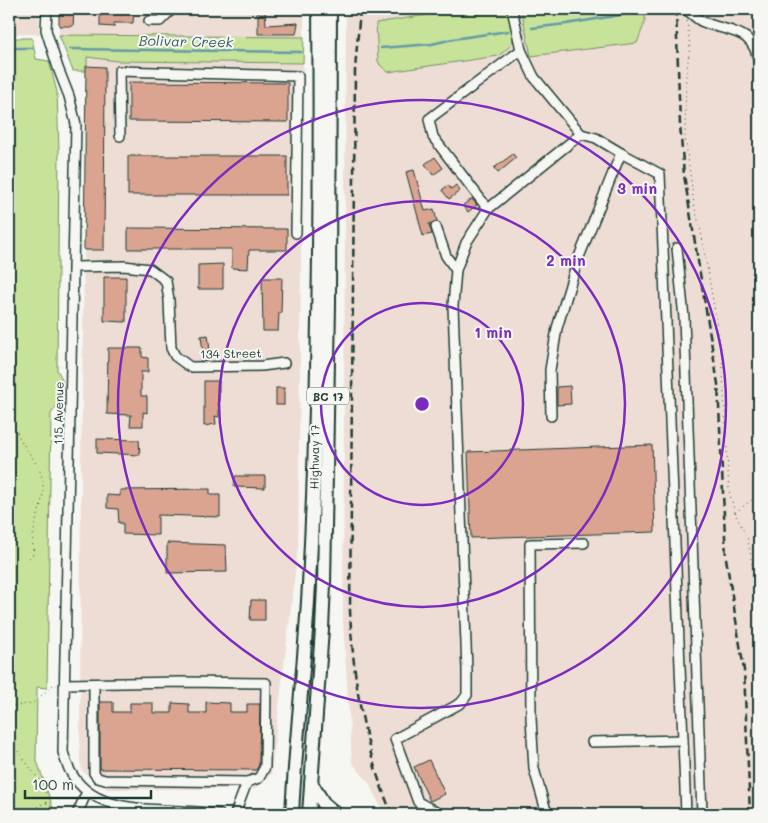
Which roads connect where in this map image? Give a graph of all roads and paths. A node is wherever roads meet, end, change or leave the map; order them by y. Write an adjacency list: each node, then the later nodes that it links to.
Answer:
1 (46, 9): 17 (street, 115 Avenue)
2 (172, 9): 7 (street)
3 (319, 9): 43 (highway, Highway 17 / BC 17)
4 (330, 9): 38 (highway, Highway 17 / BC 17)
5 (512, 9): 8 (street)
6 (685, 9): 9 (street); 25 (path)
7 (149, 21)
8 (520, 50): 10 (street); 13 (street)
9 (759, 64)
10 (581, 134): 12 (street); 13 (street)
11 (120, 136): 15 (street)
12 (621, 153): 20 (street); 24 (street)
13 (488, 208): 18 (street)
14 (436, 227): 18 (street)
15 (296, 233)
16 (677, 248): 23 (street)
17 (74, 267): 19 (street, 134 Street); 31 (street, 115 Avenue)
18 (456, 270): 52 (street)
19 (284, 363)
20 (551, 416)
21 (17, 432): 27 (path)
22 (759, 494): 25 (path)
23 (691, 507): 24 (street); 29 (street)
24 (675, 508): 30 (street)
25 (735, 513): 28 (path)
26 (584, 543): 53 (street)
27 (27, 560)
28 (759, 609)
29 (696, 647): 30 (street); 40 (street)
30 (680, 648): 35 (street)
31 (65, 684): 32 (street); 33 (path); 41 (street, 115 Avenue)
32 (94, 684): 37 (street); 37 (street)
33 (9, 708)
34 (9, 739): 42 (path)
35 (683, 740): 36 (street); 39 (street)
36 (592, 742)
37 (247, 782): 48 (street)
38 (311, 783): 50 (highway, Highway 17 / BC 17); 51 (highway)
39 (685, 785): 40 (street); 54 (street)
40 (701, 785): 55 (street)
41 (85, 796): 46 (street); 47 (street)
42 (47, 803): 44 (path); 45 (path)
43 (288, 812): 49 (path)
44 (30, 814)
45 (63, 814)
46 (77, 814)
47 (219, 814)
48 (235, 814)
49 (259, 814)
50 (308, 814)
51 (336, 814)
52 (440, 814)
53 (547, 814)
54 (686, 814)
55 (702, 814)

